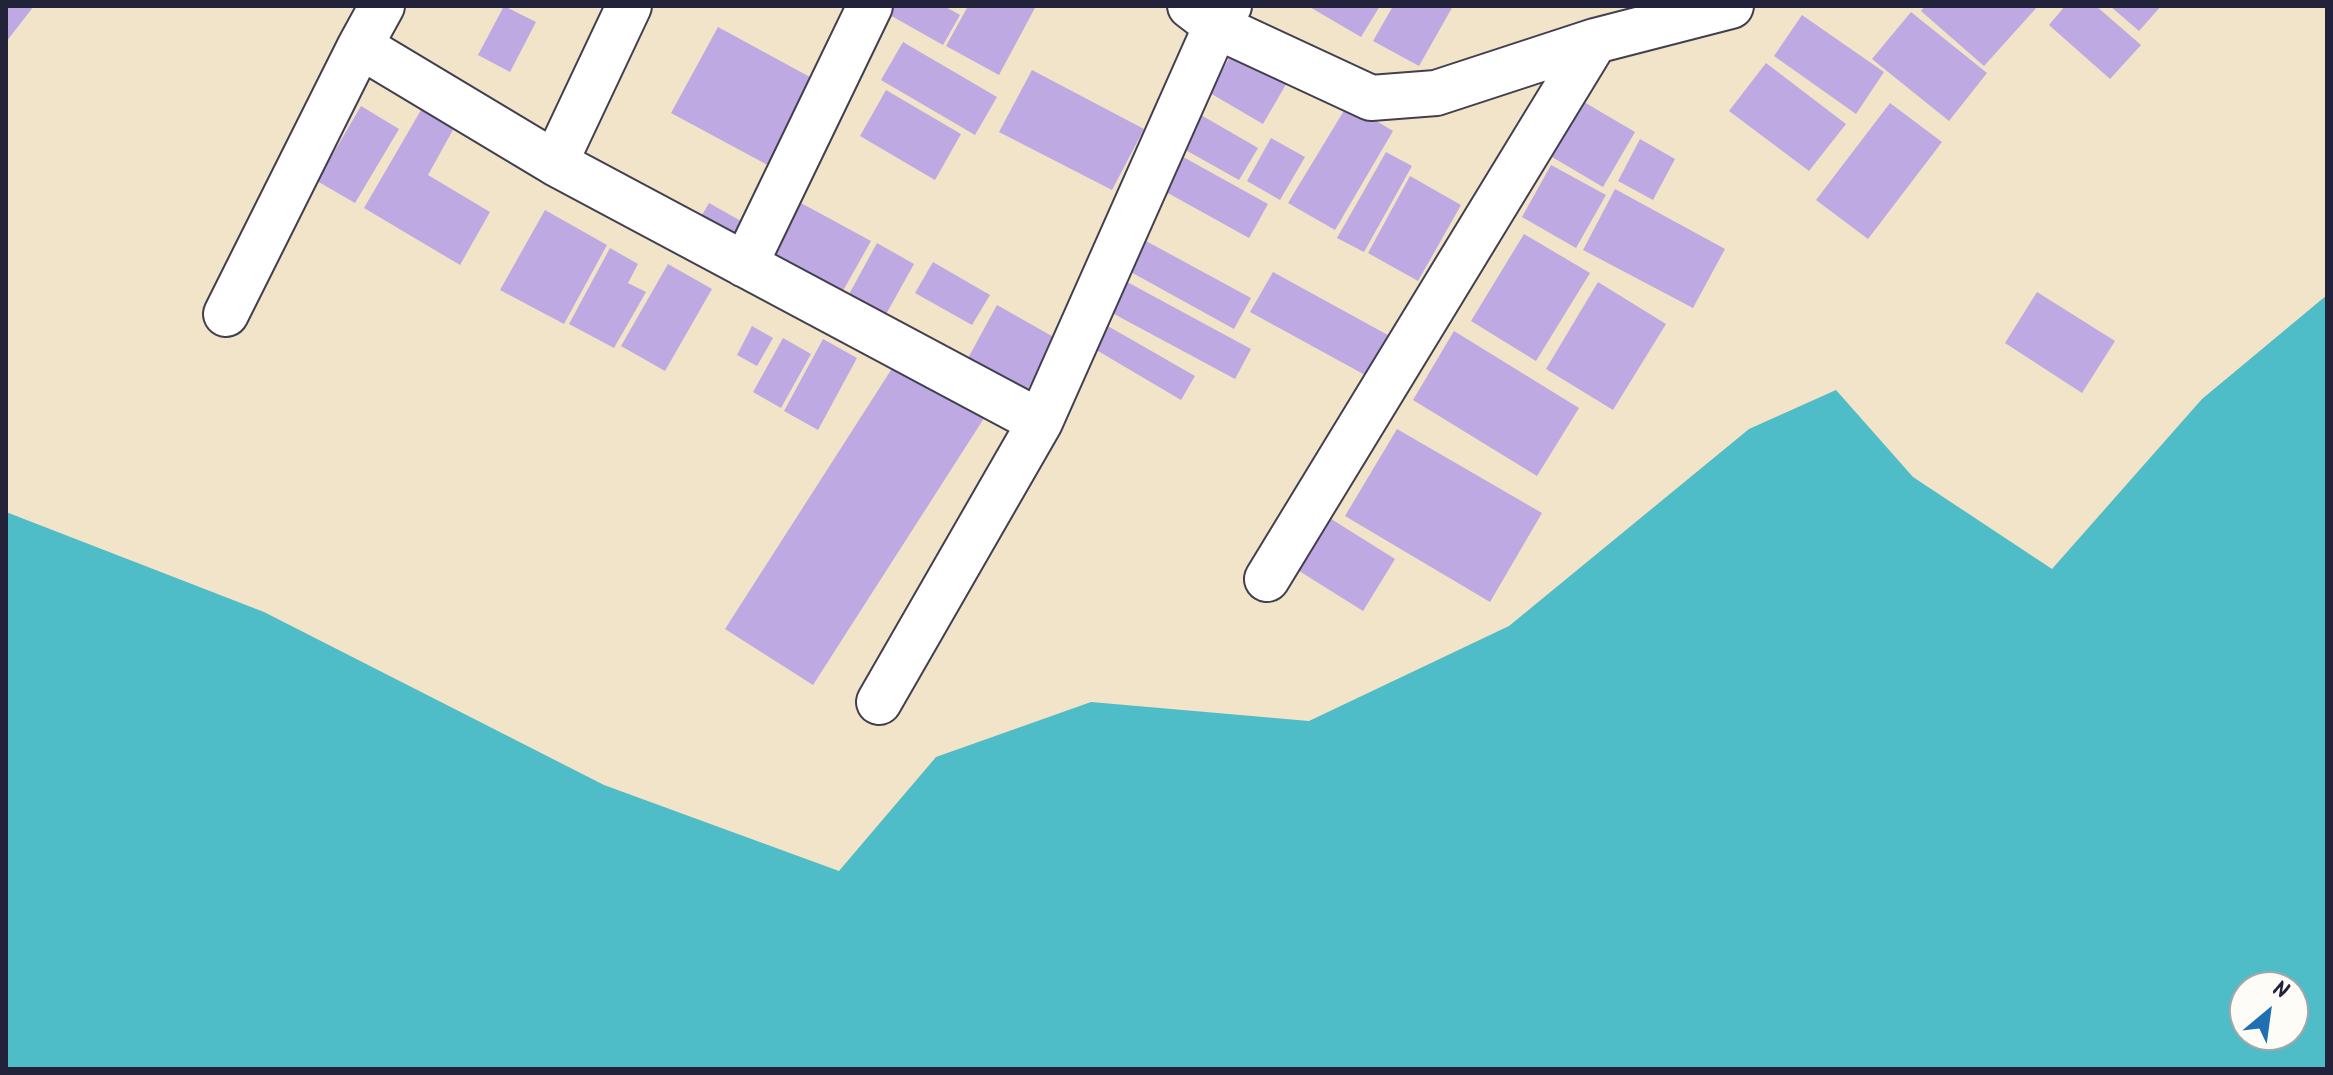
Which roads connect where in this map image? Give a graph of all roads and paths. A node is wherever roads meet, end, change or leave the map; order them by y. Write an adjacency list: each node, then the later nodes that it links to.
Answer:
1 (382, 6): 7 (street)
2 (629, 6): 8 (street)
3 (870, 6): 9 (street)
4 (1731, 6): 6 (street)
5 (1212, 13): 6 (street); 11 (street)
6 (1595, 41): 12 (street)
7 (360, 46): 8 (street); 10 (street)
8 (555, 163): 9 (street)
9 (745, 265): 11 (street)
10 (226, 314)
11 (1040, 422): 13 (street)
12 (1267, 579)
13 (879, 702)

